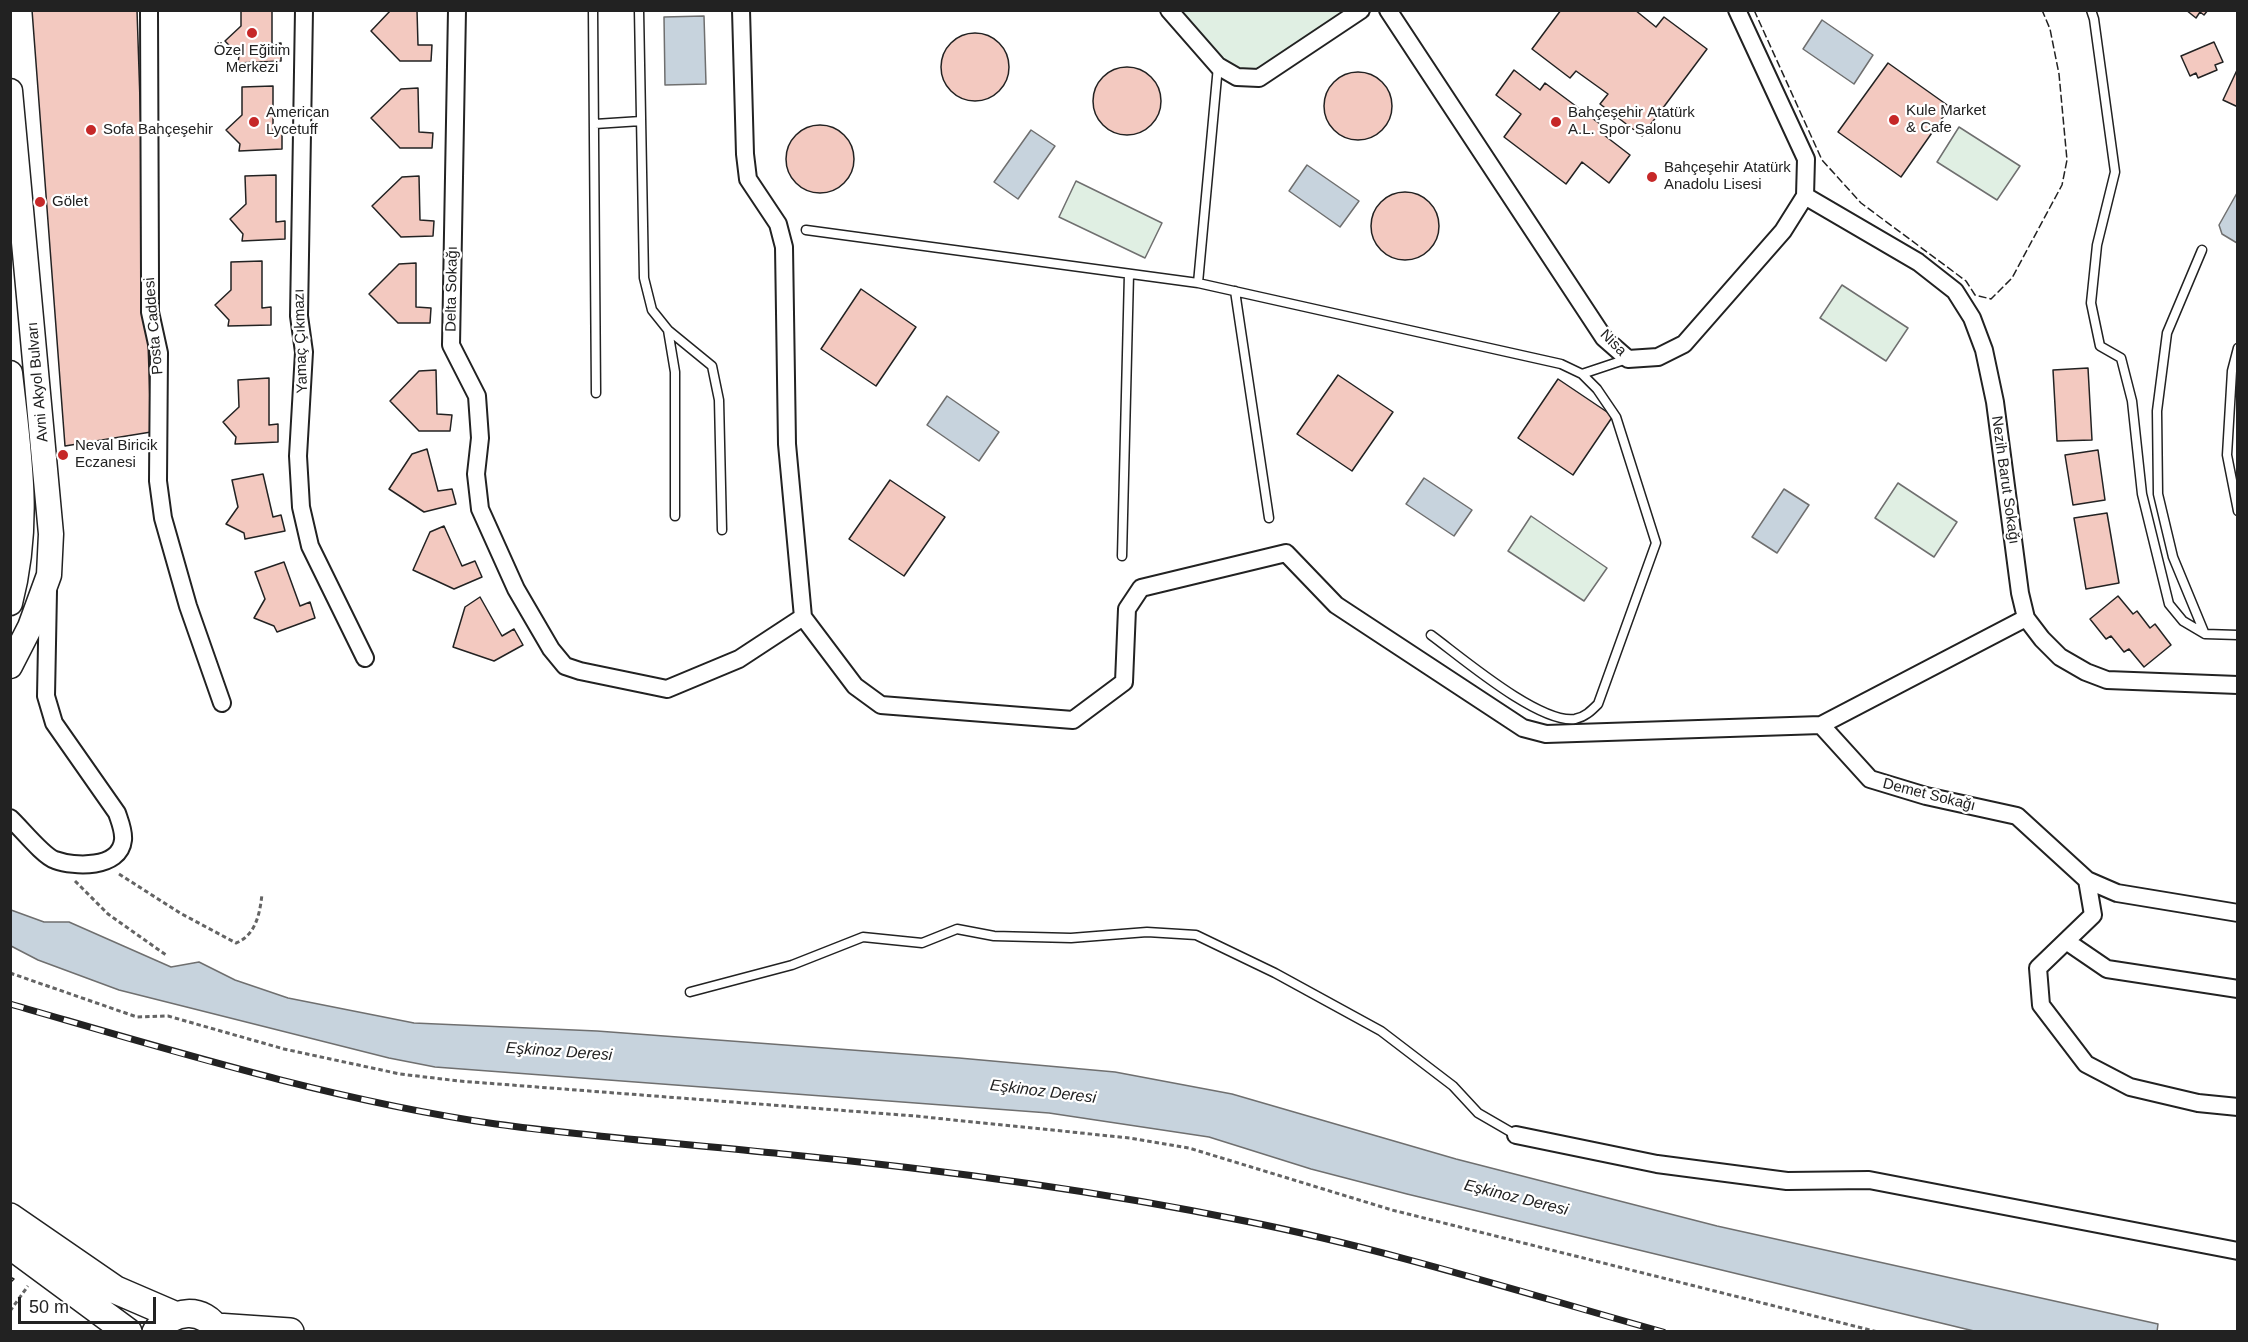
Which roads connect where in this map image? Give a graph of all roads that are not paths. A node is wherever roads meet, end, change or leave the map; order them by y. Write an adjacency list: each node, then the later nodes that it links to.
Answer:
1 (149, 10): 45 (street, Posta Caddesi)
2 (303, 10): 42 (street, Yamaç Çıkmazı)
3 (457, 10): 37 (street, Delta Sokağı)
4 (593, 10): 15 (lane)
5 (639, 10): 14 (lane)
6 (741, 10): 37 (street)
7 (1169, 10): 12 (street)
8 (1361, 10): 12 (street)
9 (1388, 10): 24 (street, Nisa)
10 (1737, 10): 16 (street)
11 (2091, 10): 39 (lane)
12 (1218, 66): 20 (lane)
13 (10, 91): 35 (main road, Avni Akyol Bulvarı)
14 (641, 121): 15 (lane); 22 (lane)
15 (595, 124): 27 (lane)
16 (1805, 196): 24 (street, Nisa); 38 (street, Nezih Barut Sokağı)
17 (806, 230): 19 (lane)
18 (2202, 250): 39 (lane)
19 (1129, 274): 20 (lane); 34 (lane)
20 (1198, 283): 21 (lane)
21 (1235, 291): 26 (lane); 32 (lane)
22 (668, 330): 31 (lane); 33 (lane)
23 (2238, 348): 29 (lane)
24 (1628, 359): 26 (lane)
25 (10, 373): 36 (main road, Avni Akyol Bulvarı)
26 (1582, 374): 40 (lane)
27 (596, 393)
28 (2238, 453): 29 (lane)
29 (2227, 455): 30 (lane)
30 (2238, 511)
31 (675, 516)
32 (1269, 518)
33 (722, 531)
34 (1122, 556)
35 (49, 575): 43 (main road, Avni Akyol Bulvarı); 47 (street)
36 (10, 603)
37 (802, 617): 46 (street)
38 (2026, 618): 44 (street, Nezih Barut Sokağı); 46 (street)
39 (2205, 634): 41 (lane)
40 (1431, 635)
41 (2238, 635)
42 (365, 658)
43 (10, 666)
44 (2238, 686)
45 (222, 703)
46 (1821, 725): 48 (street, Demet Sokağı)
47 (10, 819)
48 (2087, 880): 49 (street, Demet Sokağı); 50 (street)
49 (2238, 913)
50 (2066, 941): 51 (street); 53 (street)
51 (2238, 989)
52 (690, 992): 54 (lane)
53 (2238, 1107)
54 (1516, 1135): 57 (street)
55 (10, 1217): 58 (main road)
56 (10, 1245): 60 (main road)
57 (2238, 1251)
58 (165, 1323): 59 (main road)
59 (217, 1330): 61 (main road)
60 (128, 1332)
61 (290, 1332)

